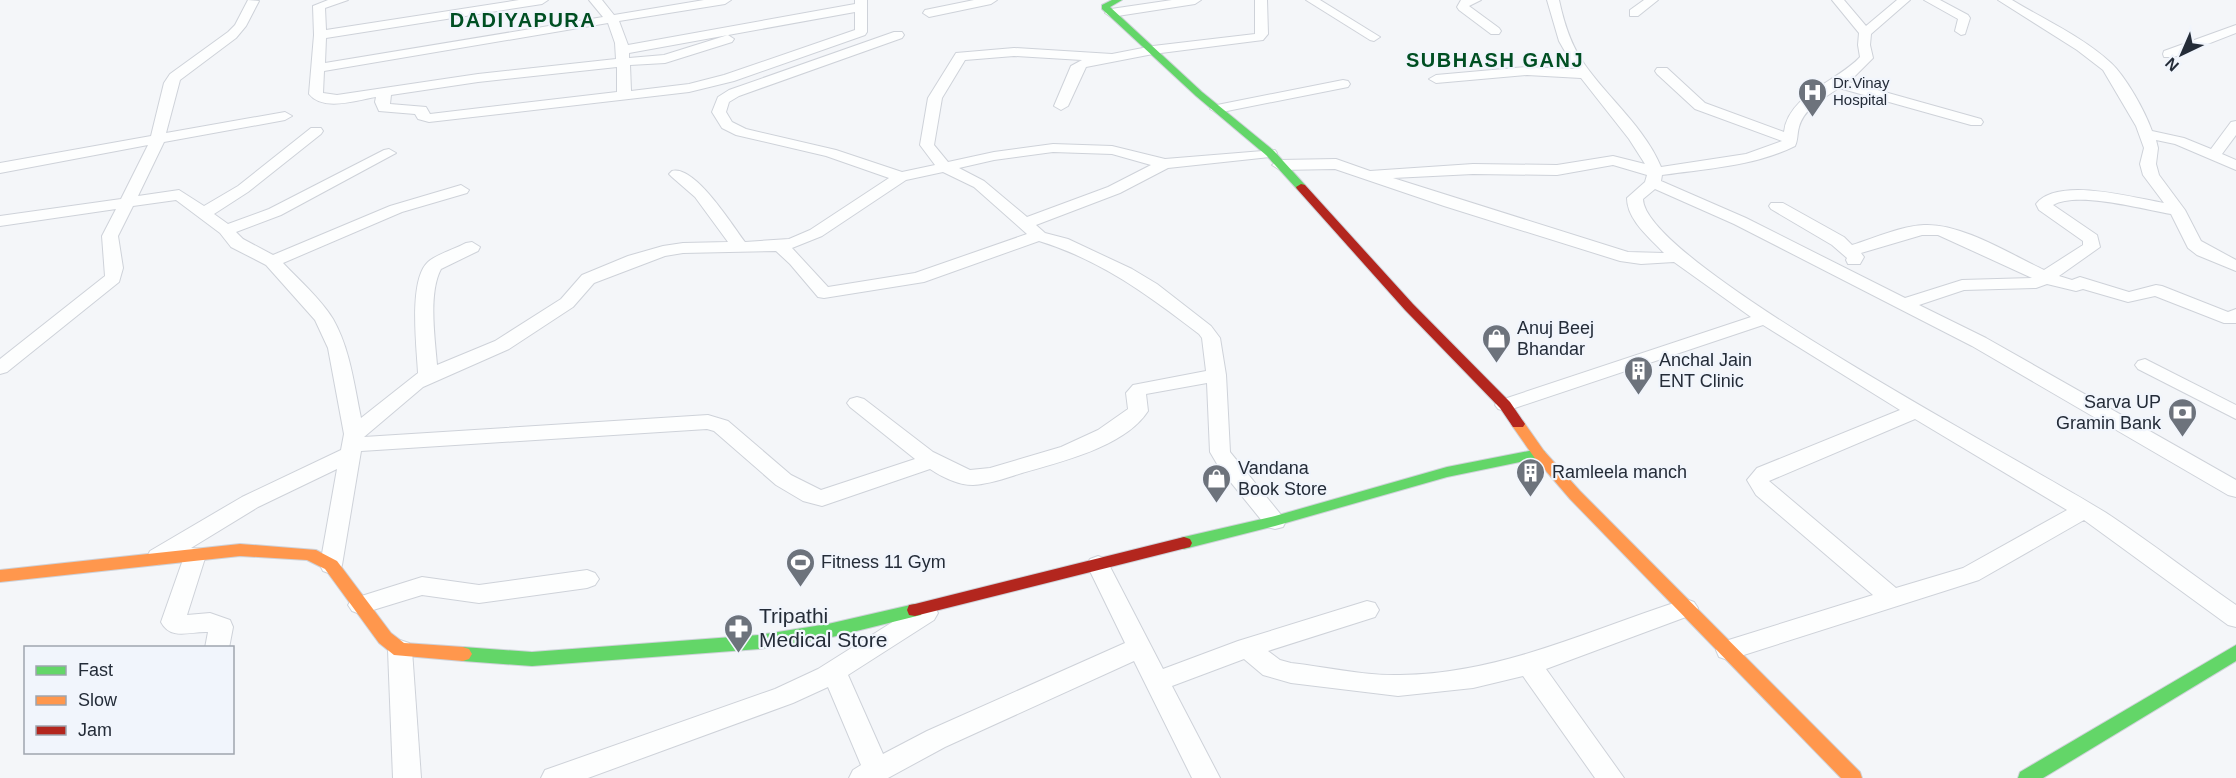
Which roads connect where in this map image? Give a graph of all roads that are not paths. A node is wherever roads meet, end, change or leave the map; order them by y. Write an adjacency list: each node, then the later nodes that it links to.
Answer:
1 (342, 0): 28 (street)
2 (492, 0): 22 (street)
3 (542, 0): 22 (street)
4 (595, 0): 23 (street)
5 (725, 0): 23 (street)
6 (991, 0): 20 (street)
7 (1195, 0): 19 (street)
8 (1261, 0): 31 (street)
9 (1312, 0): 30 (street)
10 (1475, 0): 25 (street)
11 (1552, 0): 37 (street)
12 (1652, 0): 21 (street)
13 (1838, 0): 27 (street)
14 (1904, 0): 27 (street)
15 (1930, 0): 26 (street)
16 (2004, 0): 49 (street)
17 (253, 1): 51 (street)
18 (861, 3): 33 (street); 42 (street)
19 (1108, 5): 31 (street)
20 (930, 13)
21 (1634, 13)
22 (413, 19): 28 (street)
23 (613, 19): 33 (street); 35 (street)
24 (2236, 29): 32 (street)
25 (1495, 30)
26 (1961, 31)
27 (1865, 33): 39 (street)
28 (320, 35): 35 (street)
29 (898, 35): 61 (street)
30 (1374, 37)
31 (1153, 50): 34 (street); 44 (street)
32 (2169, 54)
33 (622, 56): 41 (street); 42 (street)
34 (1111, 58): 43 (street); 57 (street)
35 (318, 68): 41 (street)
36 (1662, 71): 50 (street)
37 (1585, 74): 38 (street); 62 (street)
38 (1436, 80)
39 (1838, 83): 46 (street); 50 (street)
40 (1343, 84): 44 (street)
41 (385, 91): 42 (street)
42 (624, 97)
43 (1060, 106)
44 (1217, 109): 54 (street)
45 (285, 116): 51 (street)
46 (1976, 122)
47 (2236, 125): 53 (street)
48 (316, 131): 67 (street)
49 (2146, 134): 53 (street); 66 (street)
50 (1789, 139): 62 (street)
51 (156, 140): 58 (street); 64 (street)
52 (389, 153): 70 (street)
53 (2213, 156): 56 (street)
54 (1275, 159): 55 (street); 60 (street); 89 (street)
55 (1165, 164): 57 (street); 69 (street)
56 (2236, 165)
57 (944, 167): 61 (street); 69 (street)
58 (0, 168)
59 (677, 174): 74 (street)
60 (1371, 175): 62 (street); 76 (street)
61 (901, 177): 72 (street)
62 (1654, 177): 76 (street); 79 (street)
63 (461, 190): 77 (street)
64 (127, 202): 67 (street); 68 (street); 84 (street)
65 (1776, 206): 75 (street)
66 (2177, 210): 78 (street); 80 (street)
67 (204, 213): 70 (street)
68 (0, 220)
69 (1025, 224): 71 (street)
70 (226, 230): 77 (street)
71 (1039, 236): 72 (street); 86 (street)
72 (780, 246): 74 (street)
73 (472, 247): 87 (street)
74 (740, 247): 87 (street)
75 (1850, 250): 79 (street); 80 (street)
76 (1678, 257): 83 (street)
77 (272, 261): 92 (street)
78 (2236, 266)
79 (1832, 268): 81 (street)
80 (2046, 278): 81 (street); 82 (street)
81 (1904, 304): 95 (street)
82 (2236, 314)
83 (1765, 318): 89 (street); 90 (street)
84 (4, 361)
85 (2145, 365): 91 (street)
86 (1216, 375): 94 (street); 97 (street)
87 (428, 376): 92 (street)
88 (857, 403): 94 (street)
89 (1505, 405): 93 (street)
90 (1916, 411): 96 (street); 104 (street)
91 (2236, 412)
92 (352, 444): 94 (street); 99 (street); 100 (street)
93 (1539, 454): 97 (street); 107 (street)
94 (934, 460)
95 (2236, 490)
96 (2084, 510): 104 (street); 109 (street)
97 (1275, 520): 101 (street)
98 (195, 555): 99 (street); 100 (street); 110 (street)
99 (153, 560): 102 (street)
100 (331, 565): 105 (street)
101 (1098, 565): 106 (street); 111 (street)
102 (0, 576)
103 (587, 579): 105 (street)
104 (1892, 598): 114 (street)
105 (360, 604): 113 (street)
106 (939, 604): 113 (street); 117 (street)
107 (1686, 608): 114 (street); 116 (street)
108 (1367, 610): 112 (street)
109 (2236, 618)
110 (217, 646)
111 (1141, 647): 118 (street); 119 (street)
112 (1247, 648): 116 (street); 118 (street)
113 (400, 650): 120 (street)
114 (1728, 650): 124 (street)
115 (2236, 652): 125 (street)
116 (1529, 664): 123 (street)
117 (834, 671): 119 (street); 121 (street)
118 (1158, 681): 122 (street)
119 (870, 774)
120 (407, 778)
121 (555, 778)
122 (1206, 778)
123 (1610, 778)
124 (1853, 778)
125 (2027, 778)

